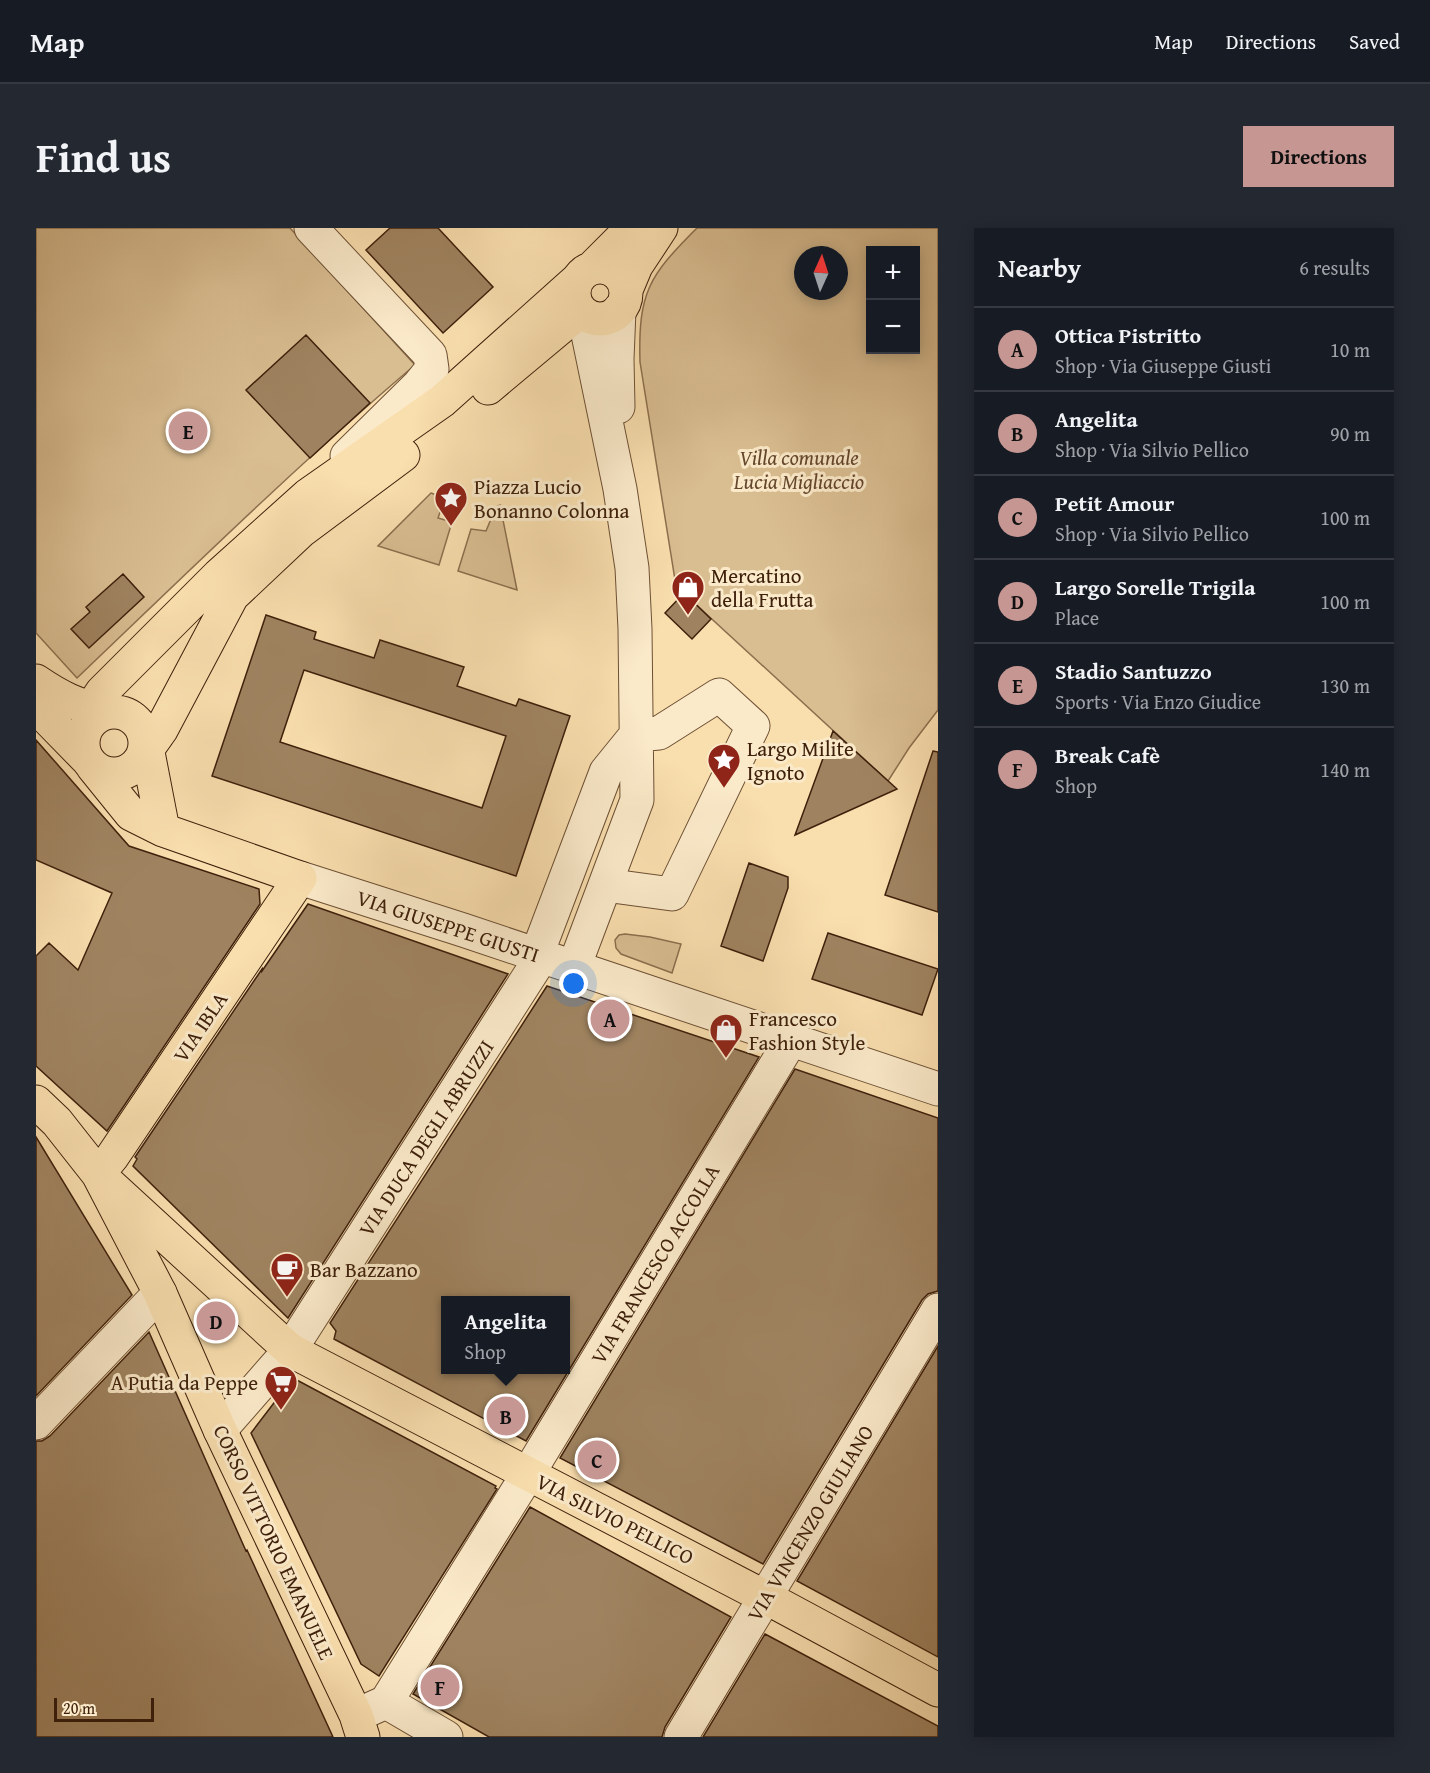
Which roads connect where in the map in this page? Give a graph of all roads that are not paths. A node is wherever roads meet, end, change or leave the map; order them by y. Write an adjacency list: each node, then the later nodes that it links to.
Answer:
1 (310, 228): 7 (street)
2 (632, 228): 4 (main road)
3 (661, 228): 5 (main road)
4 (583, 293): 5 (main road); 5 (main road); 6 (street); 7 (main road); 12 (main road)
5 (623, 300): 6 (street)
6 (620, 489): 11 (street)
7 (308, 495): 10 (main road)
8 (36, 681): 10 (main road)
9 (36, 702): 10 (main road, VIA GIUSEPPE GIUSTI)
10 (93, 735): 12 (main road); 12 (main road); 13 (main road, VIA GIUSEPPE GIUSTI)
11 (636, 735): 15 (street); 15 (street); 16 (street, VIA DUCA DEGLI ABRUZZI)
12 (146, 748): 13 (main road)
13 (163, 830): 14 (main road, VIA GIUSEPPE GIUSTI)
14 (300, 878): 16 (street, VIA GIUSEPPE GIUSTI); 21 (main road, VIA IBLA)
15 (605, 885): 17 (street)
16 (540, 955): 17 (street, VIA GIUSEPPE GIUSTI); 24 (street, VIA DUCA DEGLI ABRUZZI)
17 (574, 967): 18 (street, VIA GIUSEPPE GIUSTI)
18 (791, 1040): 19 (street, VIA GIUSEPPE GIUSTI); 27 (street, VIA FRANCESCO ACCOLLA)
19 (938, 1089)
20 (36, 1102): 21 (main road, CORSO VITTORIO EMANUELE)
21 (98, 1174): 22 (main road, CORSO VITTORIO EMANUELE); 24 (main road, VIA SILVIO PELLICO)
22 (160, 1293): 25 (street); 26 (main road, CORSO VITTORIO EMANUELE)
23 (938, 1310): 28 (street, VIA VINCENZO GIULIANO)
24 (290, 1350): 26 (street, VIA DUCA DEGLI ABRUZZI); 27 (main road, VIA SILVIO PELLICO)
25 (36, 1423)
26 (220, 1430): 31 (main road, CORSO VITTORIO EMANUELE)
27 (528, 1474): 28 (main road, VIA SILVIO PELLICO); 30 (street, VIA FRANCESCO ACCOLLA)
28 (765, 1597): 29 (main road, VIA SILVIO PELLICO); 33 (street, VIA VINCENZO GIULIANO)
29 (938, 1690)
30 (386, 1702): 31 (street); 32 (street)
31 (359, 1726)
32 (446, 1737)
33 (681, 1737)

